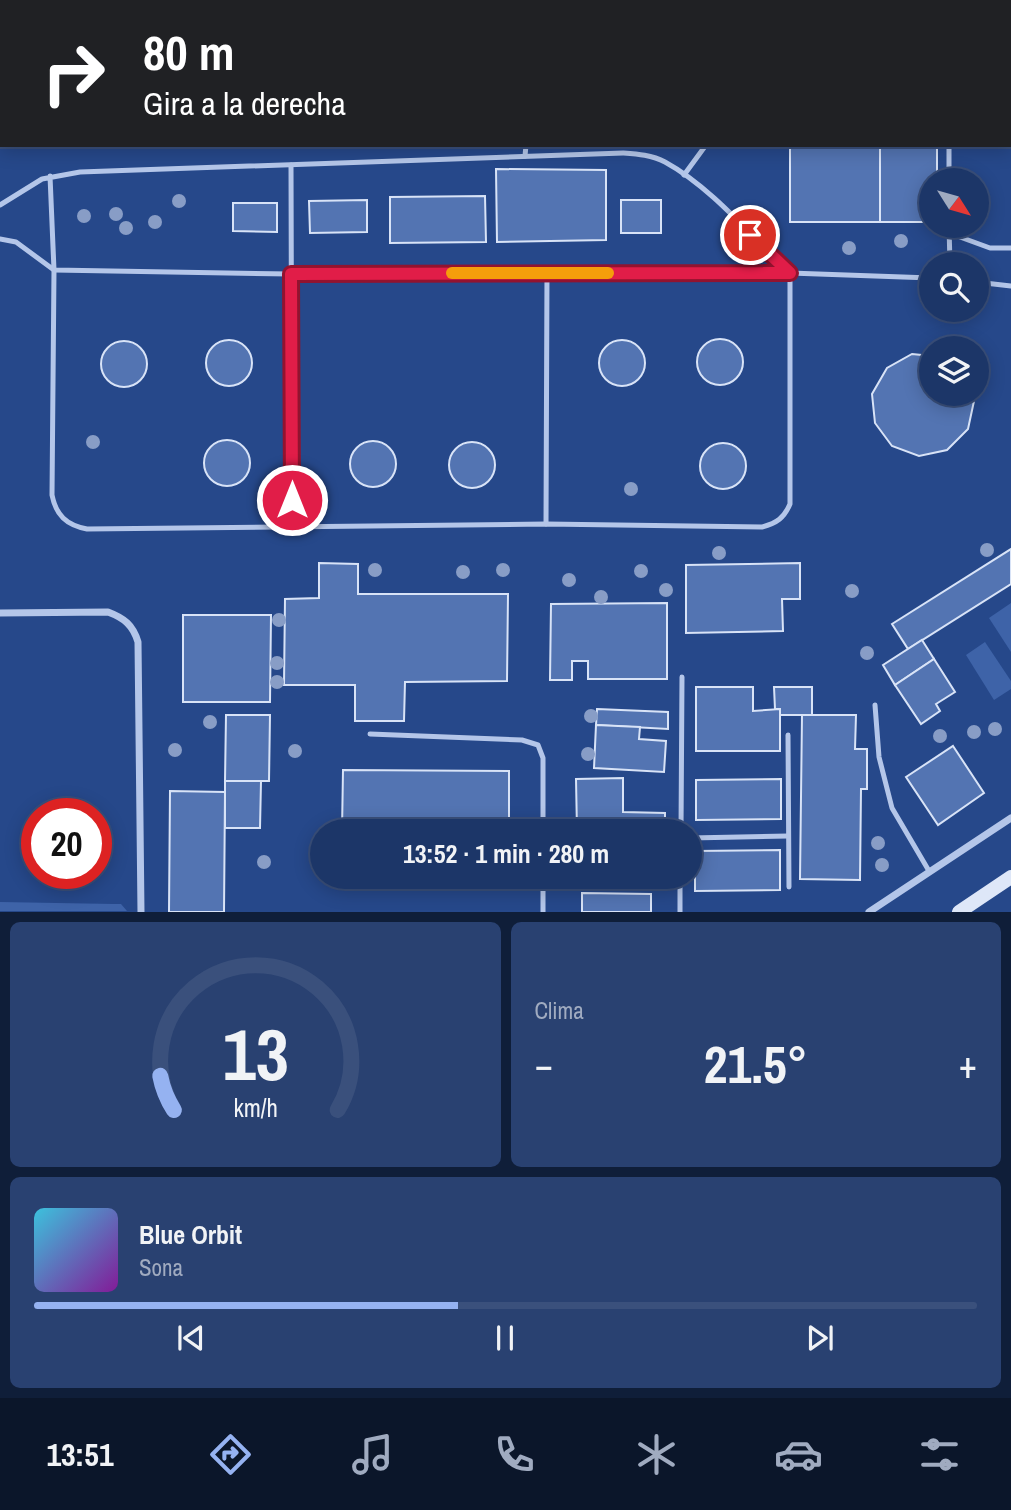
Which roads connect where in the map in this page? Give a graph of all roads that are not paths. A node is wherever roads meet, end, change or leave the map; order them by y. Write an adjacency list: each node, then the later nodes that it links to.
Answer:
1 (526, 147): 4 (lane)
2 (705, 147): 7 (lane)
3 (949, 147): 6 (lane)
4 (525, 156): 5 (lane); 7 (lane)
5 (291, 164): 8 (lane); 16 (lane)
6 (949, 168)
7 (684, 175): 15 (lane)
8 (50, 176): 9 (lane); 13 (lane)
9 (0, 205)
10 (968, 238): 12 (lane)
11 (0, 239): 13 (lane)
12 (1011, 248)
13 (54, 270): 16 (lane); 21 (lane)
14 (547, 272): 15 (lane); 16 (lane); 20 (lane)
15 (790, 273): 17 (lane); 20 (lane)
16 (291, 274): 21 (lane)
17 (919, 278)
18 (989, 283): 19 (lane)
19 (1011, 286)
20 (546, 524): 21 (lane)
21 (292, 526)
22 (0, 613): 37 (street)
23 (682, 677): 29 (lane)
24 (875, 705): 32 (lane)
25 (370, 734): 28 (lane)
26 (788, 735): 30 (lane)
27 (1011, 818): 32 (street)
28 (543, 819)
29 (681, 819)
30 (788, 836): 31 (lane); 34 (lane)
31 (702, 838)
32 (929, 871): 40 (street)
33 (1011, 877): 41 (main road)
34 (789, 887)
35 (543, 889): 38 (lane)
36 (680, 889): 39 (lane)
37 (141, 912)
38 (543, 912)
39 (680, 912)
40 (869, 912)
41 (959, 912)

